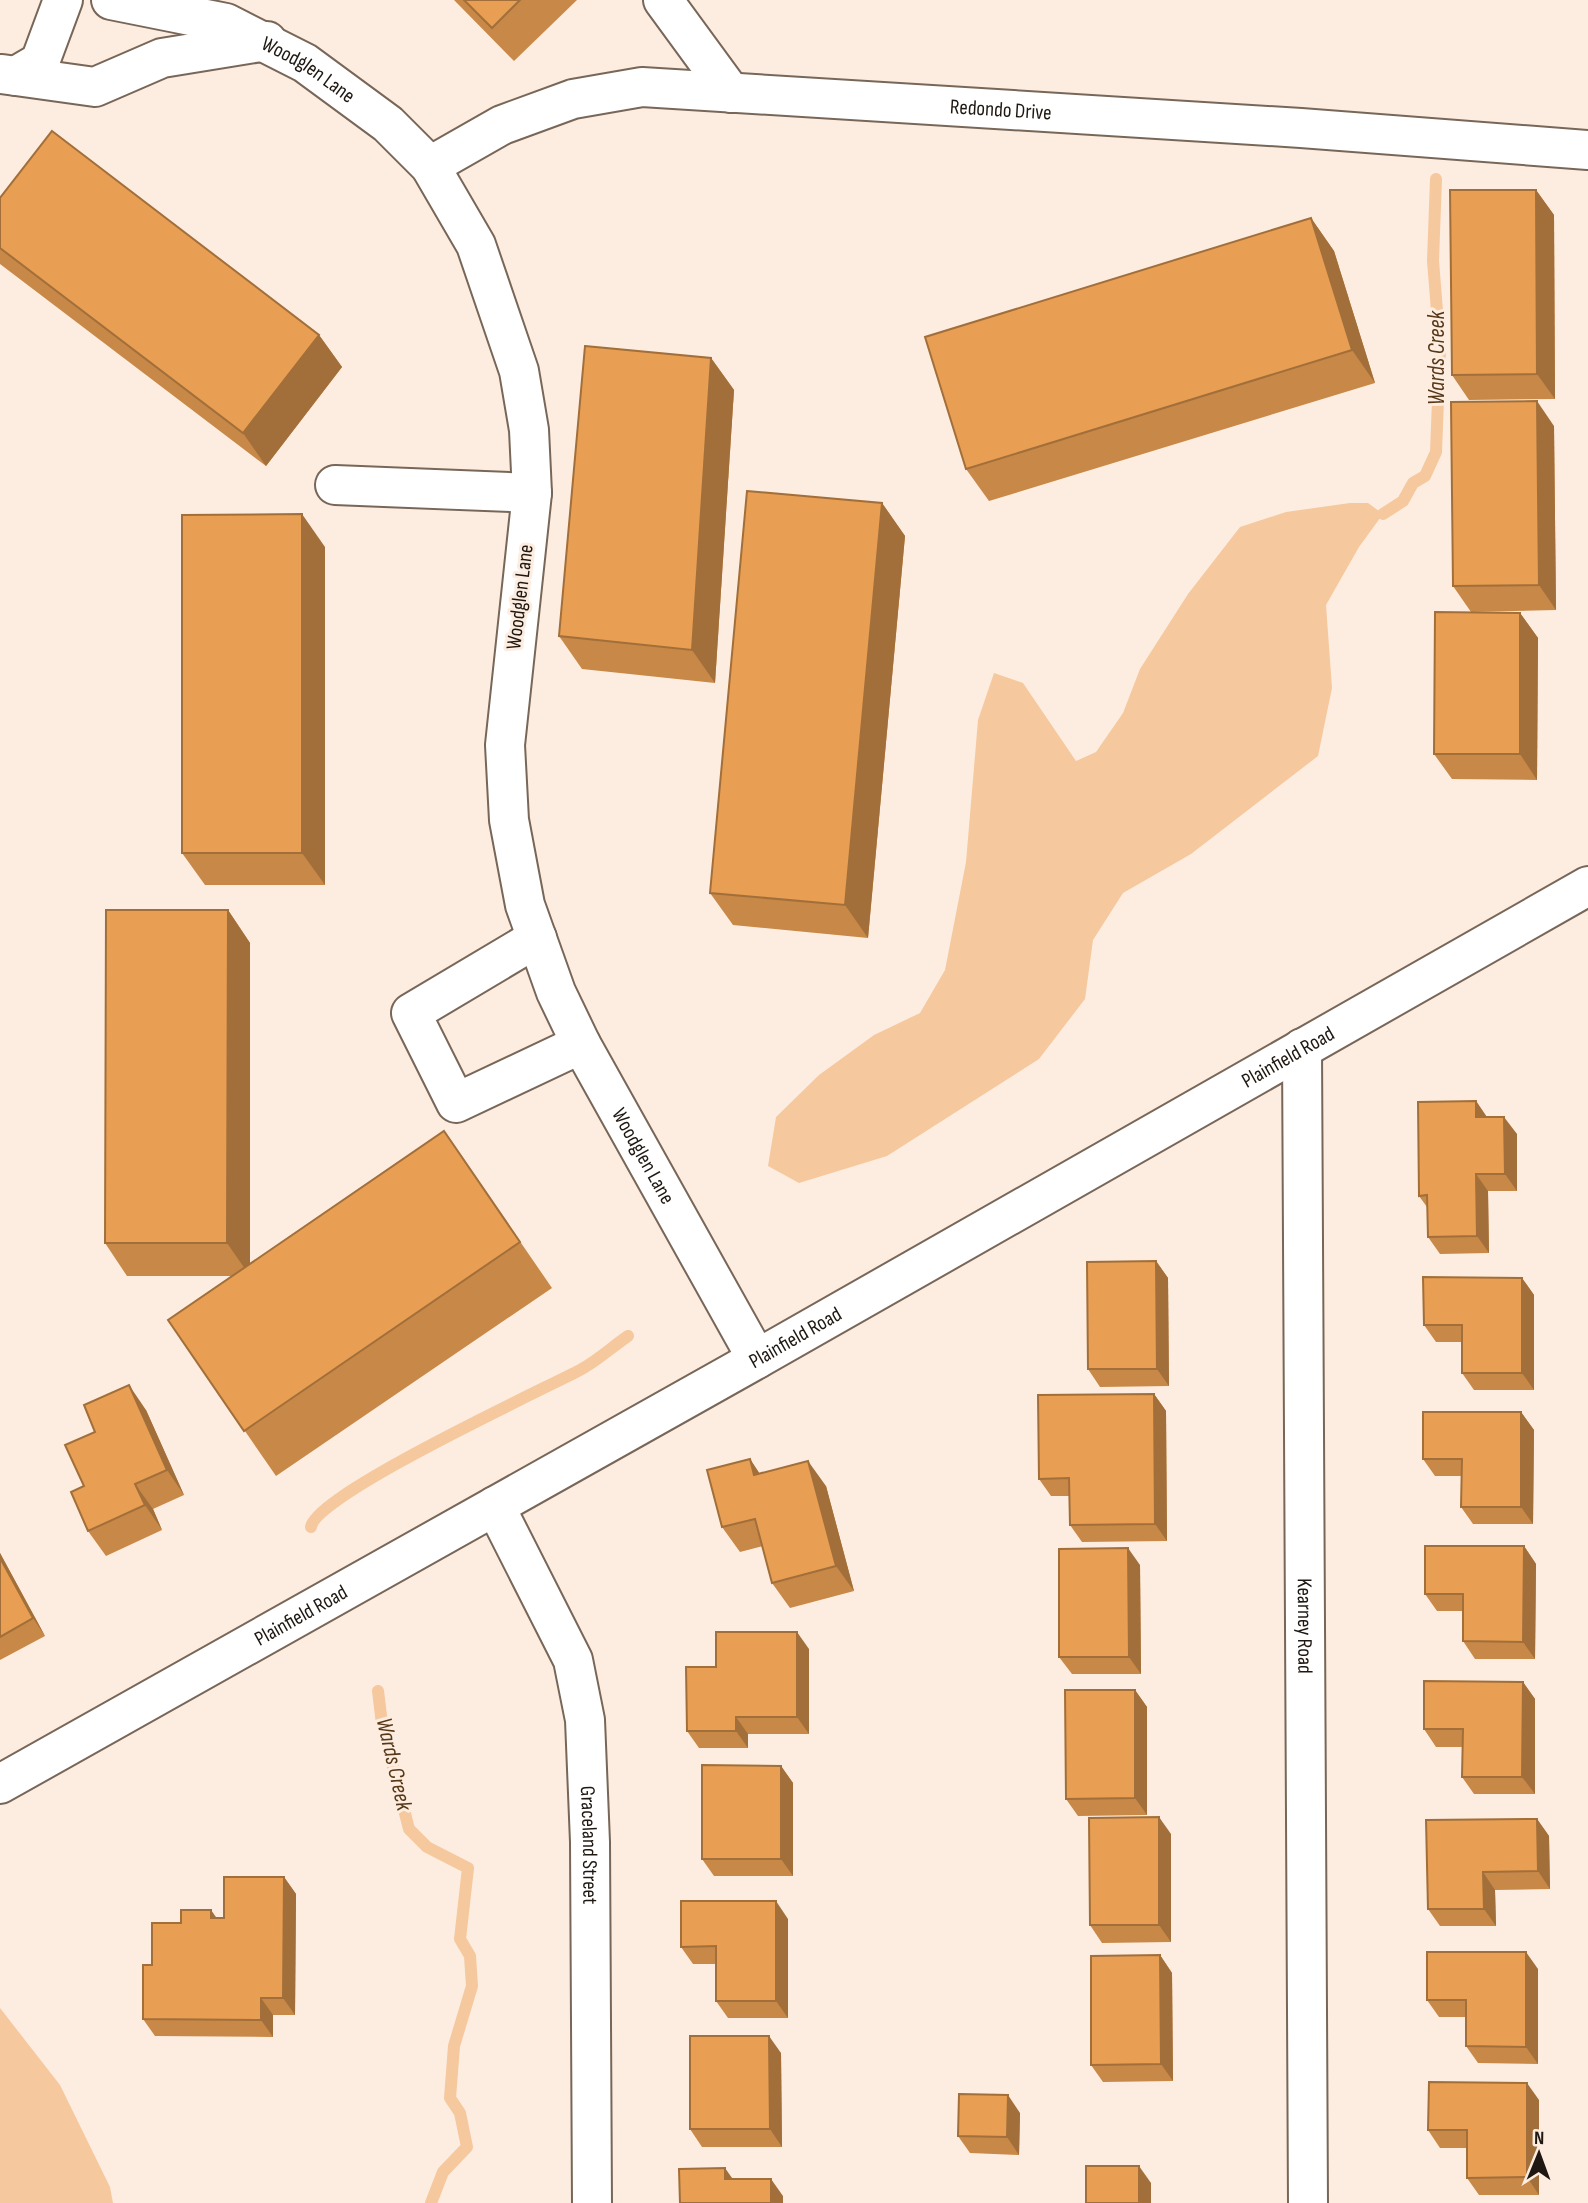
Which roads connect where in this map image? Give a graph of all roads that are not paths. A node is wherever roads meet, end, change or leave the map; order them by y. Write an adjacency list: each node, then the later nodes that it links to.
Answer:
1 (63, 0): 5 (street)
2 (111, 0): 4 (street, Woodglen Lane)
3 (663, 0): 6 (street)
4 (267, 41): 5 (street); 8 (street, Woodglen Lane)
5 (8, 75)
6 (731, 93): 7 (street, Redondo Drive); 8 (street, Redondo Drive)
7 (1588, 150)
8 (430, 166): 10 (street, Woodglen Lane)
9 (335, 485): 10 (street)
10 (533, 493): 12 (street, Woodglen Lane)
11 (1588, 886): 14 (street, Plainfield Road)
12 (537, 938): 13 (street, Woodglen Lane); 13 (street)
13 (581, 1044): 15 (street, Woodglen Lane)
14 (1303, 1048): 15 (street, Plainfield Road); 19 (street, Kearney Road)
15 (757, 1360): 16 (street, Plainfield Road)
16 (495, 1506): 17 (street, Plainfield Road); 18 (street, Graceland Street)
17 (0, 1784)
18 (592, 2203)
19 (1308, 2203)

